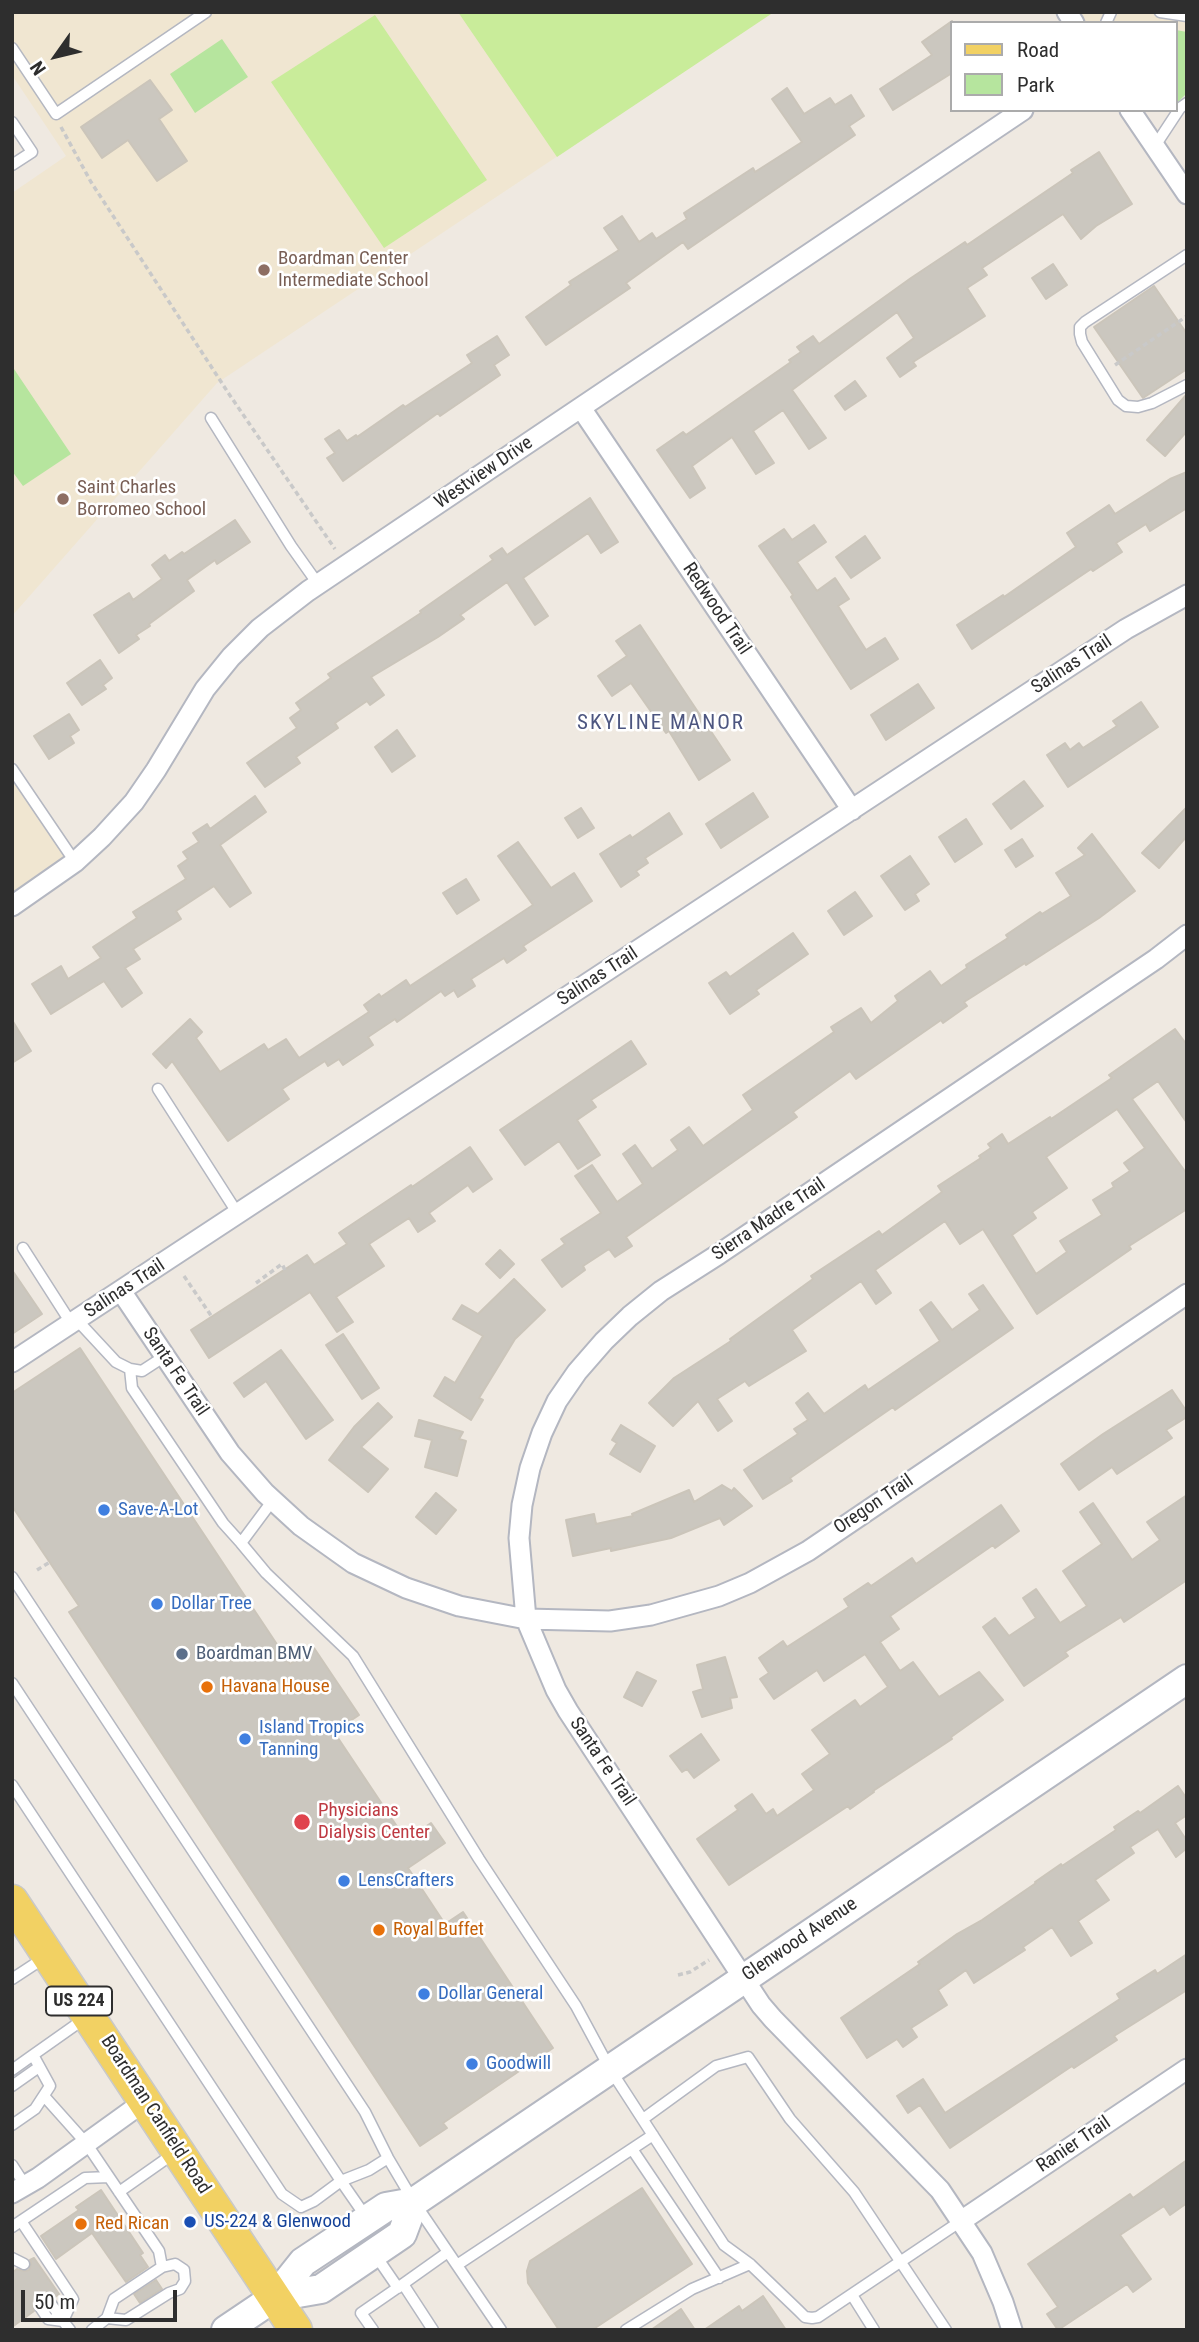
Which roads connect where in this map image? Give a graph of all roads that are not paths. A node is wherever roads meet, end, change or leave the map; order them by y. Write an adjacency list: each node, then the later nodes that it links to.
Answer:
1 (206, 12): 4 (lane)
2 (1160, 12): 3 (lane)
3 (1187, 16)
4 (12, 48)
5 (1020, 112): 14 (street, Westview Drive)
6 (1131, 112): 9 (street)
7 (1177, 112): 9 (lane)
8 (12, 121): 10 (lane)
9 (1154, 146): 11 (street)
10 (12, 165)
11 (1187, 194)
12 (1187, 254): 13 (lane)
13 (1187, 385)
14 (581, 408): 16 (street, Westview Drive); 19 (street, Redwood Trail)
15 (211, 418): 16 (lane)
16 (318, 584): 20 (street, Westview Drive)
17 (1187, 595): 19 (street, Salinas Trail)
18 (12, 769): 20 (lane)
19 (852, 810): 24 (street, Salinas Trail)
20 (75, 862): 21 (street, Westview Drive)
21 (12, 905)
22 (1187, 935): 35 (street, Sierra Madre Trail)
23 (158, 1089): 24 (lane)
24 (238, 1214): 26 (street, Salinas Trail)
25 (23, 1248): 28 (lane)
26 (121, 1292): 28 (street, Salinas Trail); 29 (street, Santa Fe Trail)
27 (1187, 1294): 35 (street, Oregon Trail)
28 (74, 1322): 30 (street, Salinas Trail); 31 (lane)
29 (165, 1356): 31 (lane); 32 (street, Santa Fe Trail)
30 (12, 1362)
31 (130, 1369): 33 (lane)
32 (273, 1500): 33 (lane); 35 (street, Santa Fe Trail)
33 (241, 1543): 46 (lane)
34 (12, 1577): 58 (lane)
35 (526, 1619): 41 (street, Santa Fe Trail)
36 (1187, 1679): 41 (street, Glenwood Avenue)
37 (12, 1683): 61 (lane)
38 (12, 1785): 61 (lane)
39 (13, 1904): 40 (main road, Boardman Canfield Road / US 224)
40 (48, 1955): 42 (lane); 43 (main road, Boardman Canfield Road / US 224)
41 (745, 1977): 46 (street, Glenwood Avenue); 66 (street, Santa Fe Trail)
42 (12, 1979)
43 (89, 2015): 44 (lane); 51 (main road, Boardman Canfield Road / US 224)
44 (33, 2055): 45 (lane); 48 (lane)
45 (39, 2067): 49 (lane); 50 (lane)
46 (610, 2069): 52 (lane); 64 (street, Glenwood Avenue)
47 (1187, 2069): 66 (street, Ranier Trail)
48 (12, 2070)
49 (12, 2086)
50 (44, 2096): 53 (lane); 55 (lane)
51 (145, 2101): 55 (street); 57 (main road, Boardman Canfield Road / US 224)
52 (643, 2119): 54 (lane); 71 (lane)
53 (12, 2125)
54 (653, 2135): 56 (lane); 73 (lane)
55 (86, 2143): 60 (lane); 62 (street)
56 (632, 2149): 74 (lane); 76 (lane)
57 (178, 2150): 63 (lane); 79 (main road, Boardman Canfield Road / US 224)
58 (388, 2158): 61 (lane); 64 (lane)
59 (12, 2165): 62 (lane)
60 (109, 2177): 63 (lane); 67 (lane)
61 (341, 2180): 65 (lane)
62 (19, 2189)
63 (119, 2192): 75 (lane)
64 (415, 2202): 65 (street, Glenwood Avenue); 68 (lane); 69 (street, Glenwood Avenue)
65 (367, 2219): 79 (street, Glenwood Avenue)
66 (961, 2221): 71 (lane); 94 (street, Santa Fe Trail)
67 (16, 2224): 83 (lane)
68 (448, 2252): 74 (lane); 77 (lane)
69 (374, 2253): 77 (lane); 79 (street, Glenwood Avenue)
70 (12, 2258): 72 (lane)
71 (901, 2262): 78 (lane); 93 (lane)
72 (24, 2264)
73 (750, 2264): 76 (lane); 78 (lane)
74 (457, 2265): 90 (lane)
75 (162, 2266): 82 (lane); 82 (lane)
76 (719, 2278): 91 (lane)
77 (400, 2286): 88 (lane); 89 (lane)
78 (852, 2295): 92 (lane)
79 (275, 2297): 86 (street, Glenwood Avenue); 87 (main road, Boardman Canfield Road / US 224)
80 (50, 2301): 83 (lane)
81 (40, 2307): 83 (lane)
82 (107, 2318): 85 (lane)
83 (63, 2321): 84 (lane)
84 (70, 2330)
85 (92, 2330)
86 (226, 2330)
87 (296, 2330)
88 (373, 2330)
89 (433, 2330)
90 (501, 2330)
91 (626, 2330)
92 (874, 2330)
93 (946, 2330)
94 (1012, 2330)

